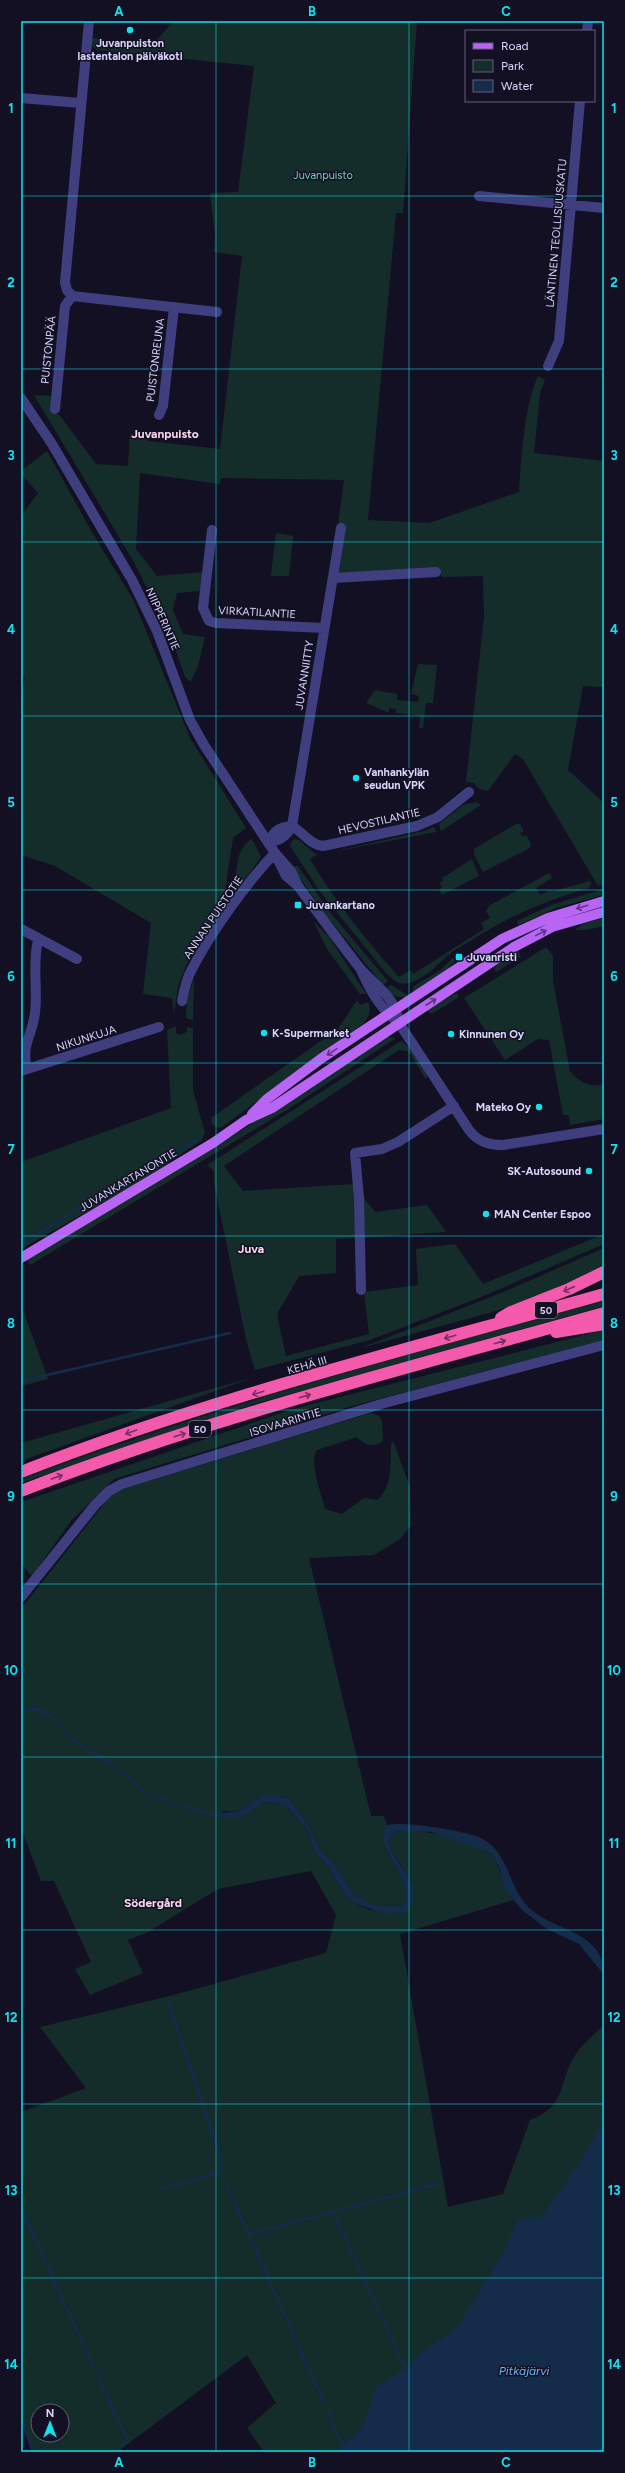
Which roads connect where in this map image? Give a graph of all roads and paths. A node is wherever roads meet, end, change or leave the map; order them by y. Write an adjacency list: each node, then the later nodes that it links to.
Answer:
1 (89, 21): 4 (street)
2 (21, 98): 4 (street)
3 (580, 102): 6 (street, LÄNTINEN TEOLLISUUSKATU)
4 (80, 104): 8 (street)
5 (479, 196): 6 (street)
6 (570, 204): 7 (street); 11 (street, LÄNTINEN TEOLLISUUSKATU)
7 (604, 208)
8 (72, 296): 9 (street); 13 (street, PUISTONPÄÄ)
9 (174, 307): 10 (street); 14 (street, PUISTONREUNA)
10 (217, 312)
11 (548, 366)
12 (21, 398): 22 (street, NIIPPERINTIE)
13 (54, 409)
14 (159, 415)
15 (341, 528): 18 (street, JUVANNIITTY)
16 (212, 530): 19 (street, VIRKATILANTIE)
17 (436, 572): 18 (street)
18 (334, 578): 19 (street, JUVANNIITTY)
19 (324, 628): 21 (street, JUVANNIITTY)
20 (469, 792): 21 (street, HEVOSTILANTIE)
21 (292, 826): 22 (street)
22 (268, 843): 23 (street, NIIPPERINTIE)
23 (275, 853): 29 (street, ANNAN PUISTOTIE); 30 (street, NIIPPERINTIE)
24 (604, 901): 30 (main road, JUVANKARTANONTIE, one-way to 30)
25 (604, 912): 31 (main road, JUVANKARTANONTIE, one-way to 25)
26 (21, 929): 27 (street)
27 (38, 940): 28 (street); 33 (street)
28 (77, 959)
29 (182, 1001)
30 (392, 1012): 31 (street, NIIPPERINTIE); 35 (main road, JUVANKARTANONTIE, one-way to 35)
31 (399, 1023): 34 (street); 35 (main road, JUVANKARTANONTIE)
32 (159, 1027): 33 (street, NIKUNKUJA)
33 (24, 1070)
34 (454, 1106): 36 (street); 39 (street)
35 (246, 1120): 37 (main road, JUVANKARTANONTIE)
36 (604, 1129)
37 (21, 1258)
38 (604, 1272): 43 (highway, one-way to 43)
39 (361, 1290)
40 (604, 1294): 43 (highway, KEHÄ III / 50)
41 (604, 1313): 44 (highway, 50)
42 (604, 1324): 44 (highway)
43 (488, 1326): 46 (highway, KEHÄ III / 50, one-way to 46)
44 (525, 1335): 47 (highway, 50, one-way to 44)
45 (604, 1345): 48 (street, ISOVAARINTIE)
46 (21, 1472)
47 (21, 1491)
48 (21, 1597)

